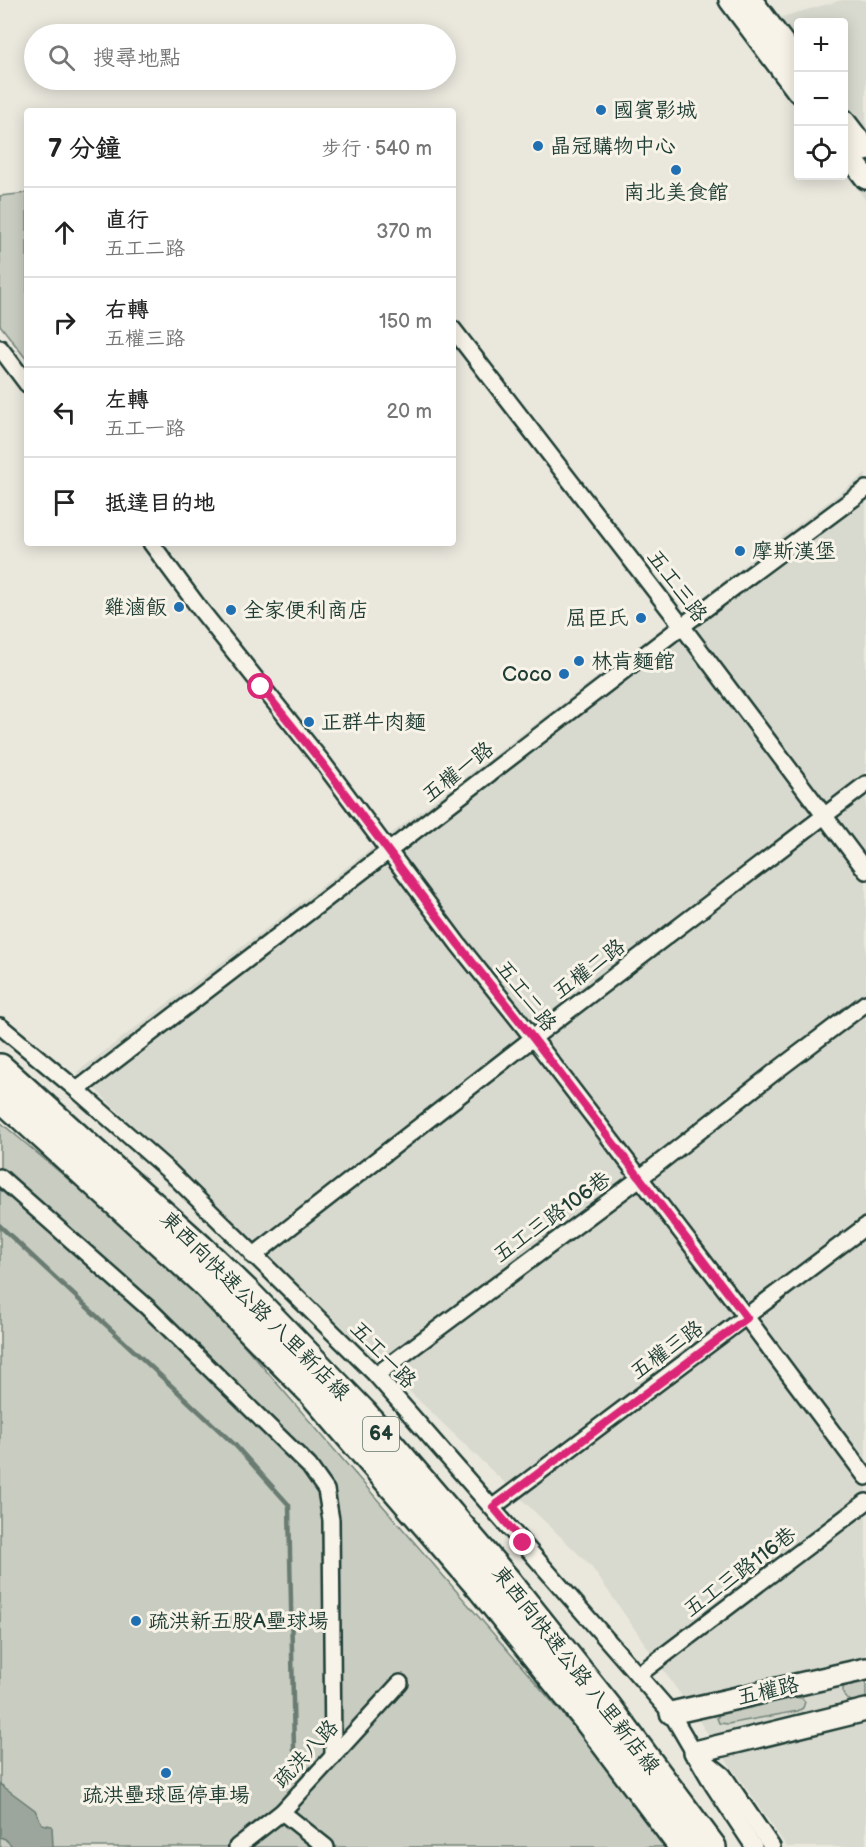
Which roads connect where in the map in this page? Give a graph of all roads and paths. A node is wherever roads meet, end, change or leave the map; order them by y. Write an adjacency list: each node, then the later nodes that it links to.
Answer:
1 (730, 0): 4 (street)
2 (751, 0): 3 (street)
3 (794, 58)
4 (794, 86)
5 (847, 126): 6 (street)
6 (866, 150)
7 (848, 155): 8 (street)
8 (866, 178)
9 (456, 333): 14 (street, 五工三路)
10 (0, 348): 11 (street)
11 (24, 380)
12 (866, 489): 14 (street, 五權一路)
13 (153, 546): 17 (street, 五工二路)
14 (682, 626): 16 (street, 五工三路); 17 (street, 五權一路)
15 (866, 784): 16 (street, 五權二路)
16 (825, 816): 18 (street, 五工三路); 21 (street, 五權二路)
17 (390, 852): 21 (street, 五工二路); 23 (street, 五權一路)
18 (866, 871)
19 (866, 1003): 26 (street, 五工三路106巷)
20 (0, 1026): 23 (street, 五工一路)
21 (533, 1038): 26 (street, 五工二路); 28 (street, 五權二路)
22 (0, 1068): 45 (highway, 東西向快速公路 八里新店線 / 64)
23 (77, 1090): 28 (street, 五工一路)
24 (0, 1096): 44 (highway, 東西向快速公路 八里新店線 / 64)
25 (0, 1176): 40 (street)
26 (640, 1178): 29 (street, 五工二路); 30 (street, 五工三路106巷)
27 (866, 1226): 29 (street, 五權三路)
28 (253, 1256): 30 (street, 五工一路)
29 (747, 1318): 31 (street, 五工二路); 33 (street, 五權三路)
30 (376, 1375): 33 (street, 五工一路)
31 (866, 1477)
32 (866, 1502): 35 (street, 五工三路116巷)
33 (493, 1507): 35 (street, 五工一路)
34 (866, 1669): 38 (street, 五權路)
35 (638, 1675): 38 (street, 五工一路)
36 (400, 1683): 40 (street, 疏洪八路)
37 (866, 1710): 39 (street, 五權路)
38 (671, 1713): 39 (street, 五工一路)
39 (695, 1752): 46 (street, 五工一路); 47 (street, 五工一路)
40 (333, 1757): 41 (street, 疏洪八路)
41 (282, 1812): 42 (street, 疏洪八路); 43 (street)
42 (237, 1847)
43 (326, 1847)
44 (683, 1847)
45 (712, 1847)
46 (754, 1847)
47 (772, 1847)

